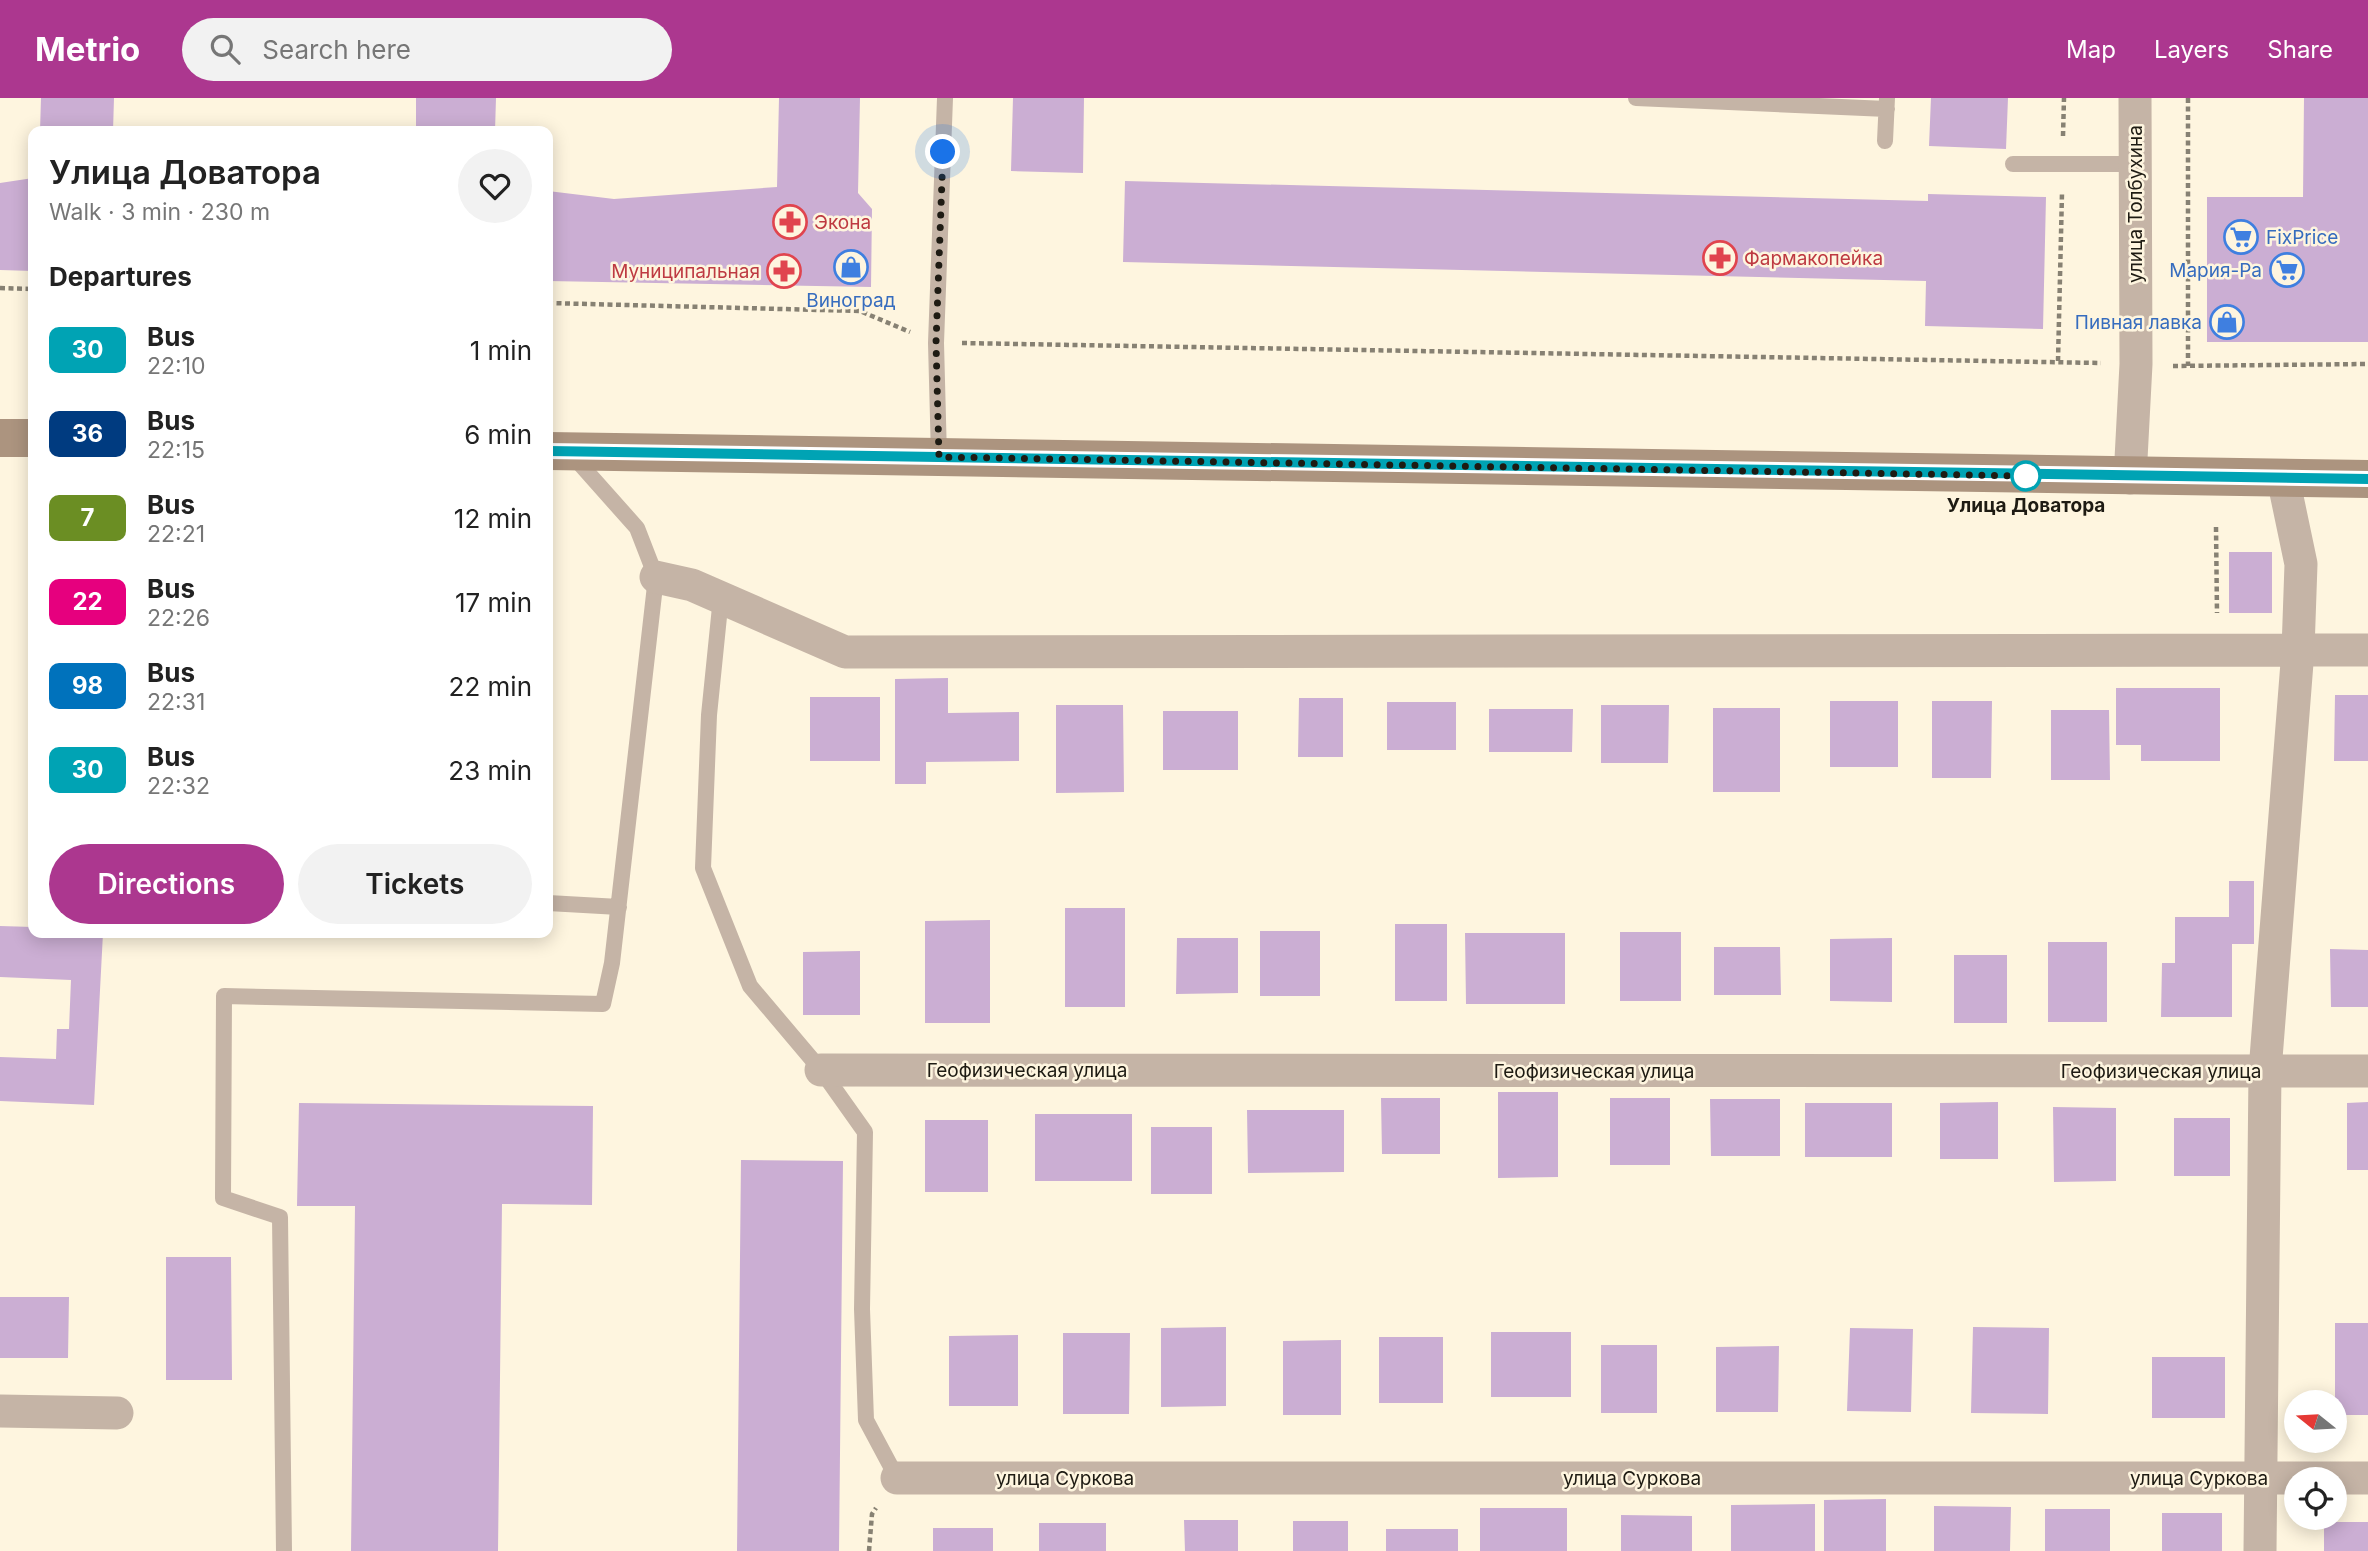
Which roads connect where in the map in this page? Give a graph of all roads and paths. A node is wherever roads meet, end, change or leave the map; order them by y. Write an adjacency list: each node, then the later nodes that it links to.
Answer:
1 (945, 98): 14 (lane)
2 (1636, 98): 6 (lane)
3 (2064, 98): 9 (path)
4 (2135, 98): 10 (street, улица Толбухина)
5 (2188, 98): 18 (path)
6 (1887, 104): 7 (lane)
7 (1885, 141)
8 (2013, 164): 9 (lane)
9 (2062, 164): 10 (lane); 15 (path)
10 (2134, 164): 16 (street, улица Толбухина)
11 (0, 288): 12 (path)
12 (28, 289)
13 (553, 303): 14 (path)
14 (936, 343): 15 (path); 22 (lane)
15 (2058, 361): 16 (path)
16 (2136, 364): 18 (path); 23 (street, улица Толбухина)
17 (2368, 364): 18 (path)
18 (2188, 366)
19 (0, 438): 20 (main road)
20 (28, 439)
21 (558, 451): 22 (main road); 27 (lane)
22 (939, 457): 23 (main road)
23 (2130, 478): 24 (main road)
24 (2283, 478): 25 (main road); 30 (street)
25 (2368, 479)
26 (2216, 527): 29 (path)
27 (656, 577): 28 (street); 33 (lane)
28 (721, 597): 30 (street); 34 (lane)
29 (2217, 612)
30 (2298, 650): 31 (street); 35 (street)
31 (2368, 650)
32 (553, 903): 33 (lane)
33 (619, 907): 42 (lane)
34 (821, 1070): 35 (street, Геофизическая улица); 39 (lane)
35 (2265, 1071): 36 (street, Геофизическая улица); 41 (street)
36 (2368, 1071)
37 (0, 1411): 38 (street)
38 (117, 1413)
39 (897, 1478): 41 (street, улица Суркова)
40 (2368, 1478): 41 (street, улица Суркова)
41 (2259, 1479): 43 (street)
42 (284, 1551)
43 (2260, 1551)

